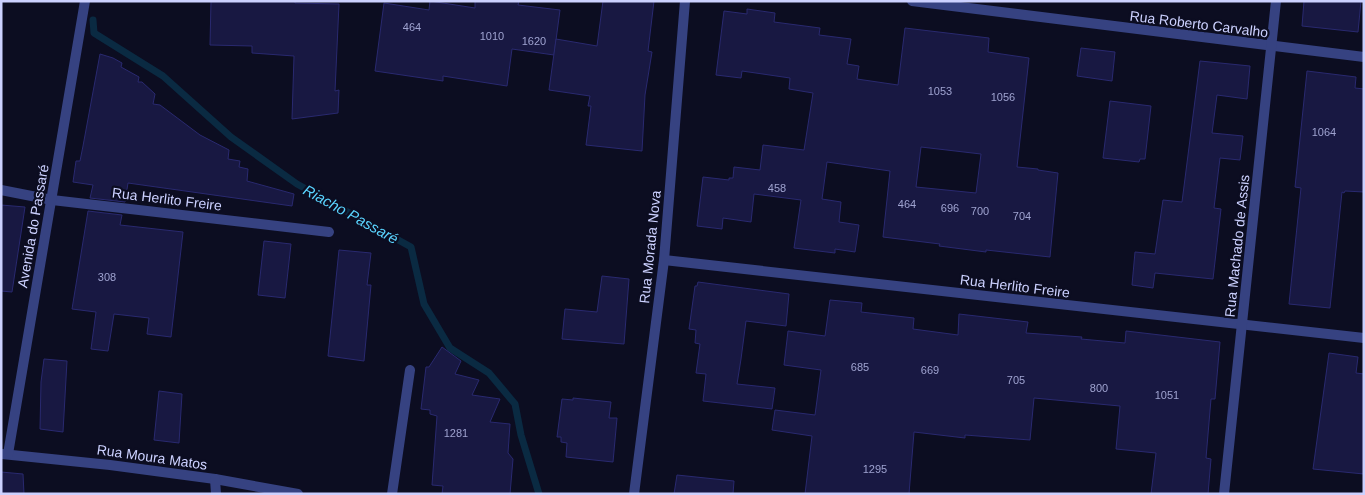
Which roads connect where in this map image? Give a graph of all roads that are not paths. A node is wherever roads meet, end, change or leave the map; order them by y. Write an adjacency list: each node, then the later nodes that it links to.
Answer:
1 (85, 1): 8 (street, Avenida do Passaré)
2 (685, 1): 10 (street, Rua Morada Nova)
3 (912, 1): 5 (street, Rua Roberto Carvalho)
4 (1276, 1): 5 (street, Rua Machado de Assis)
5 (1271, 47): 6 (street, Rua Roberto Carvalho); 11 (street, Rua Machado de Assis)
6 (1364, 57)
7 (1, 190): 8 (street, Rua Herlito Freire)
8 (52, 200): 9 (street, Rua Herlito Freire); 14 (street, Avenida do Passaré)
9 (329, 232)
10 (664, 260): 11 (street, Rua Herlito Freire); 19 (street, Rua Morada Nova)
11 (1242, 326): 12 (street, Rua Herlito Freire); 20 (street, Rua Machado de Assis)
12 (1364, 338)
13 (410, 370): 18 (street)
14 (4, 454): 15 (street, Rua Moura Matos)
15 (215, 480): 16 (street); 17 (street, Rua Moura Matos)
16 (216, 494)
17 (298, 494)
18 (392, 494)
19 (634, 494)
20 (1224, 494)

